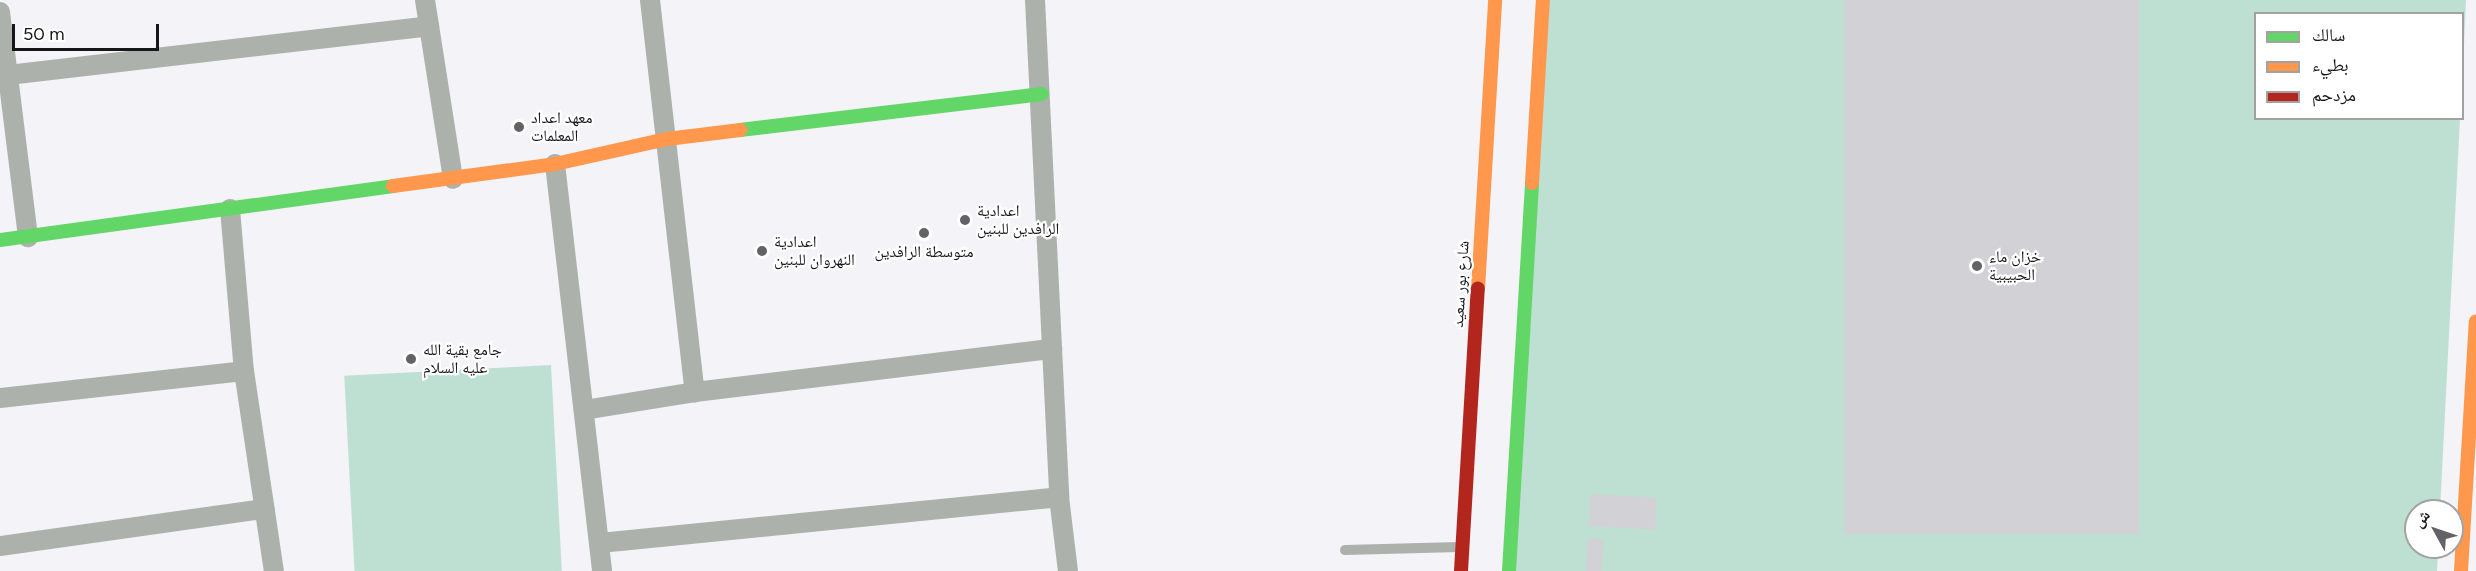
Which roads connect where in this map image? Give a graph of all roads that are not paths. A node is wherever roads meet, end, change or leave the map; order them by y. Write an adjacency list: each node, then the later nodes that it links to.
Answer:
1 (425, 0): 7 (street)
2 (1035, 0): 9 (street)
3 (1495, 0): 22 (street, شارع بور سعيد)
4 (1543, 0): 23 (street)
5 (656, 1): 10 (street)
6 (0, 12): 8 (street)
7 (429, 26): 8 (street); 12 (street)
8 (8, 75): 14 (street)
9 (1042, 94): 10 (street); 17 (street)
10 (667, 139): 11 (street); 19 (street)
11 (555, 164): 12 (street); 21 (street)
12 (453, 179): 13 (street)
13 (230, 209): 14 (street); 18 (street)
14 (28, 237): 15 (street)
15 (0, 240)
16 (2476, 321): 35 (street)
17 (1052, 348): 19 (street); 24 (street)
18 (244, 371): 20 (street); 25 (street)
19 (695, 392): 21 (street)
20 (0, 398)
21 (584, 410): 26 (street)
22 (1466, 478): 23 (street); 28 (street, شارع بور سعيد)
23 (1514, 483): 34 (street)
24 (1059, 497): 26 (street); 32 (street)
25 (264, 509): 27 (street); 30 (street)
26 (600, 543): 31 (street)
27 (0, 546)
28 (1462, 546): 29 (lane); 33 (street, شارع بور سعيد)
29 (1344, 550)
30 (274, 571)
31 (602, 571)
32 (1068, 571)
33 (1461, 571)
34 (1509, 571)
35 (2461, 571)

